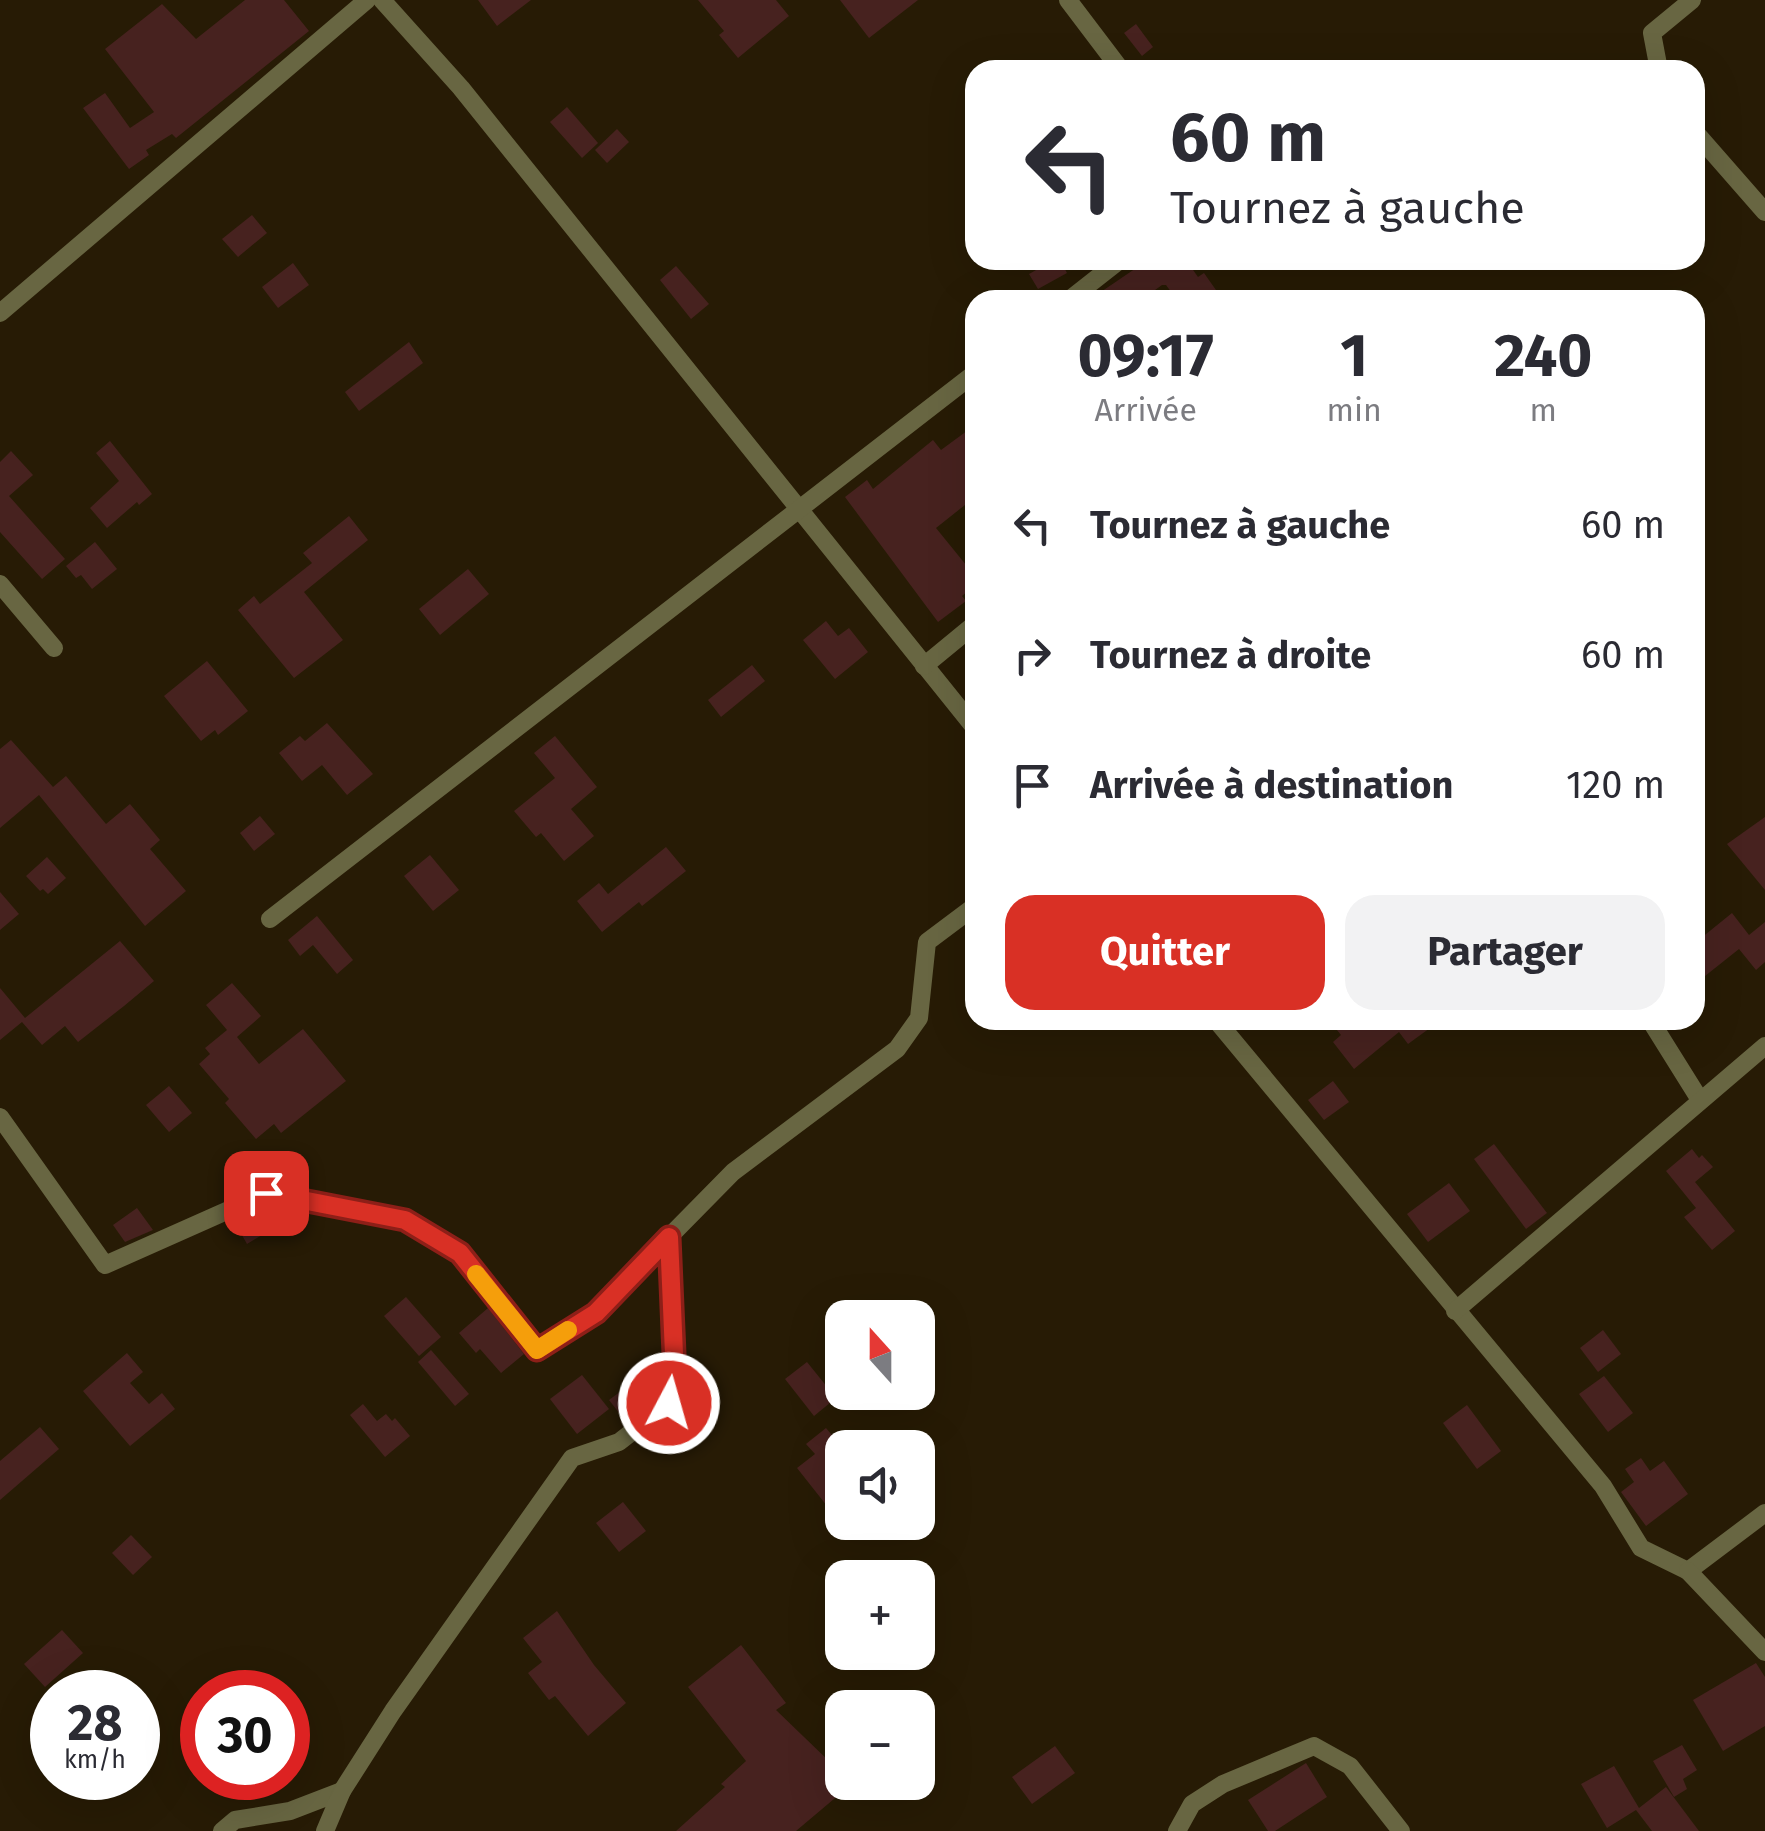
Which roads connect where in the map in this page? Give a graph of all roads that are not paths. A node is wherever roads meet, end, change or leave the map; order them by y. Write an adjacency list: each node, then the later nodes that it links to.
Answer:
1 (1068, 0): 4 (street)
2 (1692, 0): 5 (street)
3 (381, 1): 10 (street); 12 (street)
4 (1113, 60)
5 (1657, 60)
6 (1705, 143): 7 (street)
7 (1765, 212)
8 (1107, 270): 9 (street)
9 (1081, 290)
10 (0, 312)
11 (965, 381): 12 (street)
12 (799, 509): 16 (street); 19 (street)
13 (0, 584): 15 (street)
14 (965, 632): 16 (street)
15 (54, 648)
16 (924, 666): 17 (street)
17 (965, 716)
18 (965, 914): 25 (street)
19 (270, 918)
20 (1224, 1030): 26 (street)
21 (1656, 1030): 23 (street)
22 (1765, 1046): 23 (street)
23 (1700, 1100): 26 (street)
24 (0, 1117): 25 (street)
25 (669, 1237): 30 (street)
26 (1455, 1311): 28 (street)
27 (1765, 1513): 28 (street)
28 (1688, 1571): 29 (street)
29 (1765, 1652)
30 (342, 1791): 31 (street); 32 (street)
31 (222, 1831)
32 (325, 1831)
33 (1176, 1831): 34 (street)
34 (1401, 1831)

